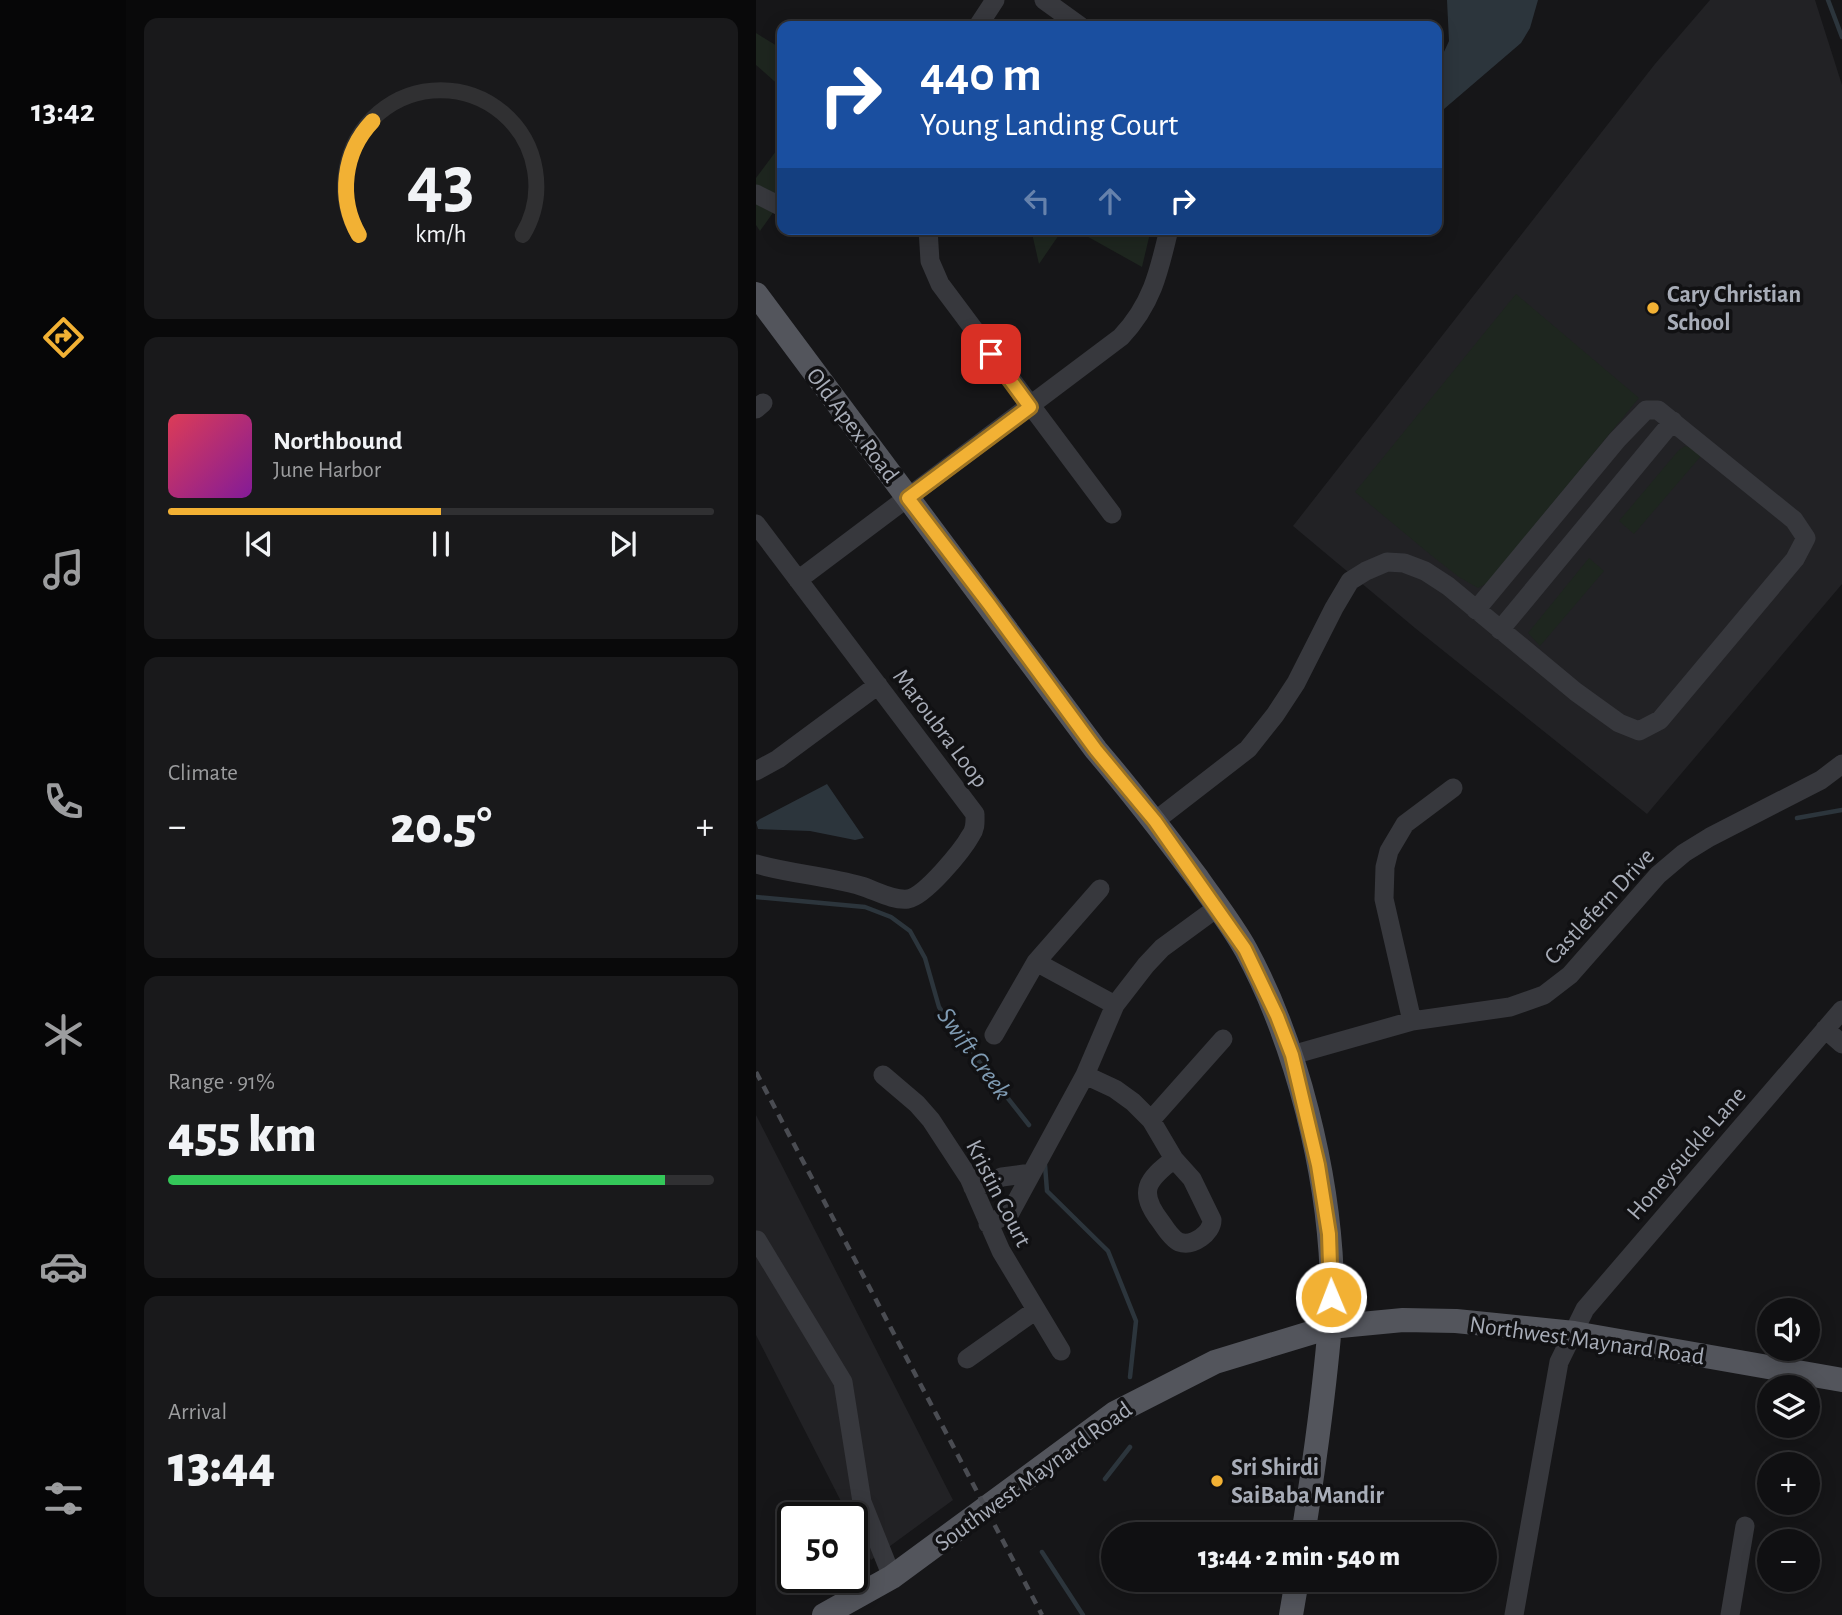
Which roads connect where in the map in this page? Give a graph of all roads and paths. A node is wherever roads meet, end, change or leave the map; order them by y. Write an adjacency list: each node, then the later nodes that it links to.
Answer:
1 (995, 0): 3 (street)
2 (1044, 0): 4 (street)
3 (981, 21)
4 (1073, 21)
5 (756, 194): 6 (street)
6 (777, 204)
7 (928, 235): 10 (street)
8 (1168, 235): 10 (street)
9 (756, 293): 12 (main road, Old Apex Road)
10 (1030, 407): 12 (street); 13 (street)
11 (1672, 421): 16 (street); 17 (street); 17 (street)
12 (908, 498): 15 (street); 22 (main road, Old Apex Road)
13 (1112, 514)
14 (756, 524): 15 (street, Maroubra Loop)
15 (798, 580): 18 (street, Maroubra Loop)
16 (1476, 610): 17 (street); 22 (street)
17 (1500, 630)
18 (878, 685): 20 (street); 23 (street, Maroubra Loop)
19 (1842, 764): 29 (street, Castlefern Drive)
20 (756, 771)
21 (1453, 788): 29 (street)
22 (1155, 821): 25 (main road, Old Apex Road)
23 (756, 864)
24 (1100, 889): 26 (street)
25 (1218, 907): 27 (street); 34 (main road, Old Apex Road)
26 (1036, 962): 27 (street); 31 (street)
27 (1115, 1005): 36 (street)
28 (1842, 1010): 30 (street, Honeysuckle Lane)
29 (1412, 1021): 34 (street, Castlefern Drive)
30 (1825, 1029): 33 (street); 45 (street, Honeysuckle Lane)
31 (993, 1035)
32 (1223, 1039): 37 (street)
33 (1842, 1044)
34 (1292, 1055): 44 (main road, Old Apex Road)
35 (883, 1075): 40 (street, Kristin Court)
36 (1085, 1075): 37 (street); 39 (street)
37 (1151, 1120): 38 (street)
38 (1174, 1159)
39 (1031, 1173): 40 (street); 41 (street)
40 (973, 1188): 41 (street, Kristin Court)
41 (988, 1224): 43 (street, Kristin Court)
42 (757, 1240): 51 (street)
43 (1036, 1310): 46 (street, Kristin Court); 47 (street)
44 (1330, 1327): 45 (main road, Northwest Maynard Road); 49 (main road, Old Apex Road); 51 (main road, Southwest Maynard Road)
45 (1574, 1333): 48 (main road, Northwest Maynard Road); 55 (street, Honeysuckle Lane)
46 (1061, 1350)
47 (967, 1359)
48 (1842, 1380)
49 (1305, 1522)
50 (1745, 1526): 56 (street)
51 (892, 1577): 53 (main road, Southwest Maynard Road)
52 (1295, 1592): 54 (main road)
53 (824, 1615)
54 (1291, 1615)
55 (1514, 1615)
56 (1730, 1615)

